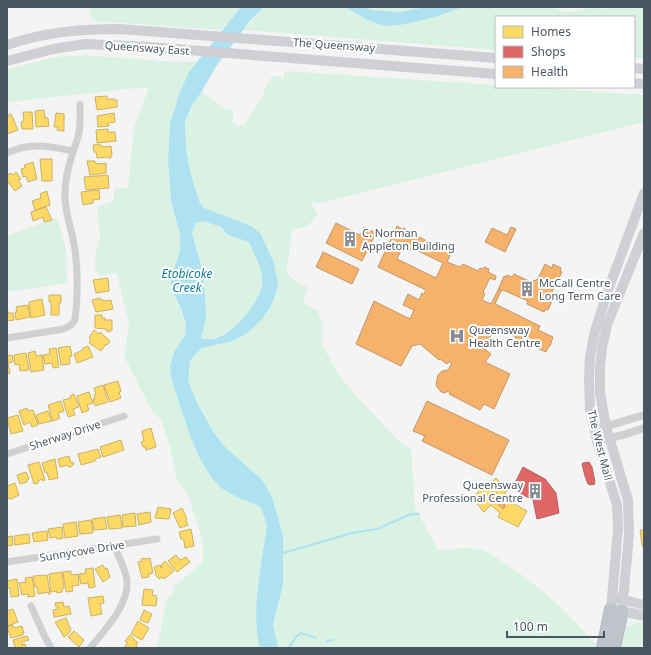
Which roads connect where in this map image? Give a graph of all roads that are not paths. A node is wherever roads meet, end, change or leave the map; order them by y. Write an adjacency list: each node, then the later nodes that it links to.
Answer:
1 (172, 33): 2 (main road, Queensway East); 4 (main road, The Queensway)
2 (7, 45)
3 (288, 58): 5 (main road, Queensway East); 6 (main road, The Queensway)
4 (495, 58)
5 (7, 61)
6 (495, 74)
7 (80, 104): 8 (street)
8 (72, 151): 9 (street); 12 (street)
9 (7, 153)
10 (644, 193): 17 (main road, The West Mall)
11 (644, 233): 15 (main road, The West Mall)
12 (7, 338)
13 (644, 415): 15 (street)
14 (124, 416): 20 (street, Sherway Drive)
15 (606, 427): 17 (street); 18 (main road, The West Mall)
16 (644, 428): 18 (street)
17 (594, 430): 19 (main road, The West Mall)
18 (608, 439): 19 (street); 24 (main road, The West Mall)
19 (597, 441): 24 (main road, The West Mall)
20 (7, 454)
21 (157, 539): 22 (street, Sunnycove Drive)
22 (114, 546): 23 (street, Sunnycove Drive); 29 (street)
23 (7, 562)
24 (617, 604): 25 (main road); 27 (main road); 30 (highway); 31 (highway)
25 (644, 605)
26 (31, 606): 28 (street)
27 (644, 616)
28 (51, 648)
29 (90, 648)
30 (603, 648)
31 (614, 648)

